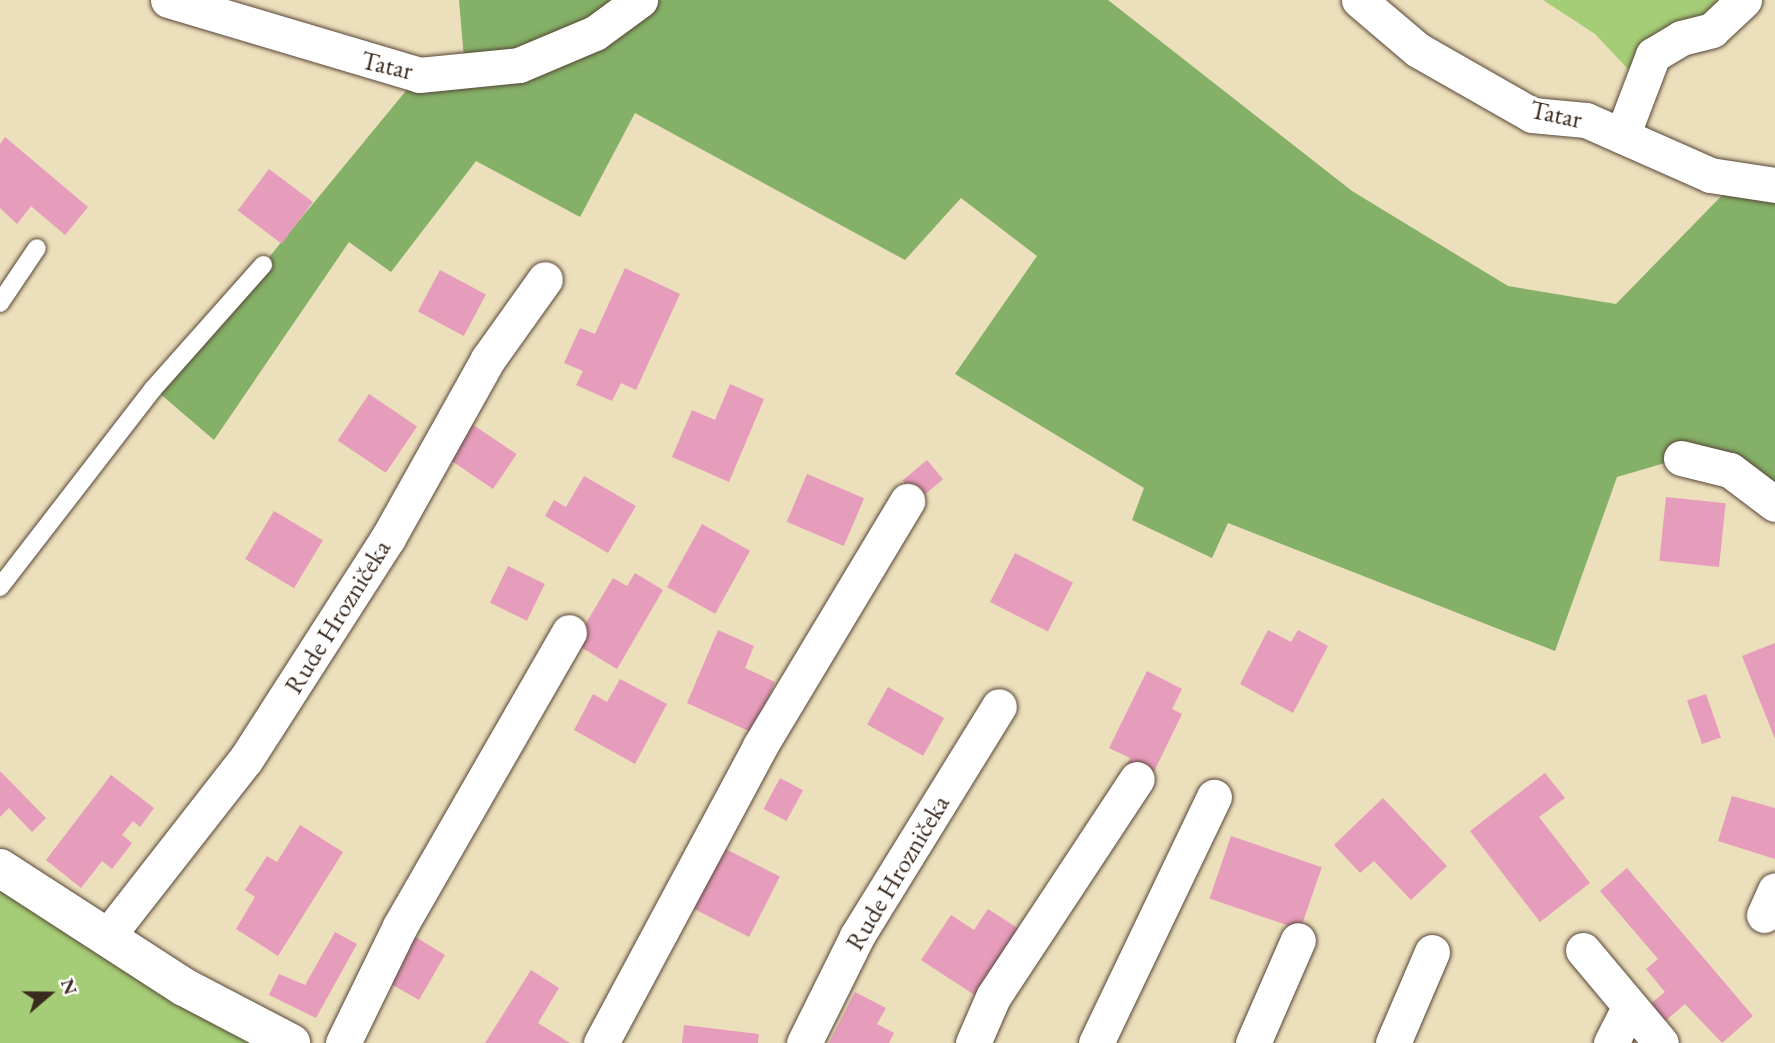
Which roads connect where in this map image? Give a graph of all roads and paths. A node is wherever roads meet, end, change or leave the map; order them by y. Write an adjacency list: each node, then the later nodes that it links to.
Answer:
1 (168, 0): 2 (street, Tatar)
2 (640, 0)
3 (1359, 0): 5 (street, Tatar)
4 (1744, 0): 5 (street)
5 (1622, 136): 6 (street, Tatar)
6 (1775, 185)
7 (37, 248): 10 (lane)
8 (263, 265): 14 (lane)
9 (545, 279): 20 (street, Rude Hrozničeka)
10 (0, 303)
11 (1682, 458): 13 (street)
12 (907, 500): 27 (street)
13 (1775, 504)
14 (0, 587)
15 (569, 632): 26 (street)
16 (999, 706): 28 (street, Rude Hrozničeka)
17 (1137, 779): 29 (street)
18 (1214, 797): 30 (street)
19 (0, 868): 20 (street)
20 (106, 938): 25 (street)
21 (1298, 940): 31 (street)
22 (1583, 950): 24 (street)
23 (1432, 953): 32 (street)
24 (1628, 1010): 33 (street); 34 (street)
25 (291, 1043)
26 (343, 1043)
27 (601, 1043)
28 (804, 1043)
29 (973, 1043)
30 (1096, 1043)
31 (1253, 1043)
32 (1393, 1043)
33 (1611, 1043)
34 (1661, 1043)

